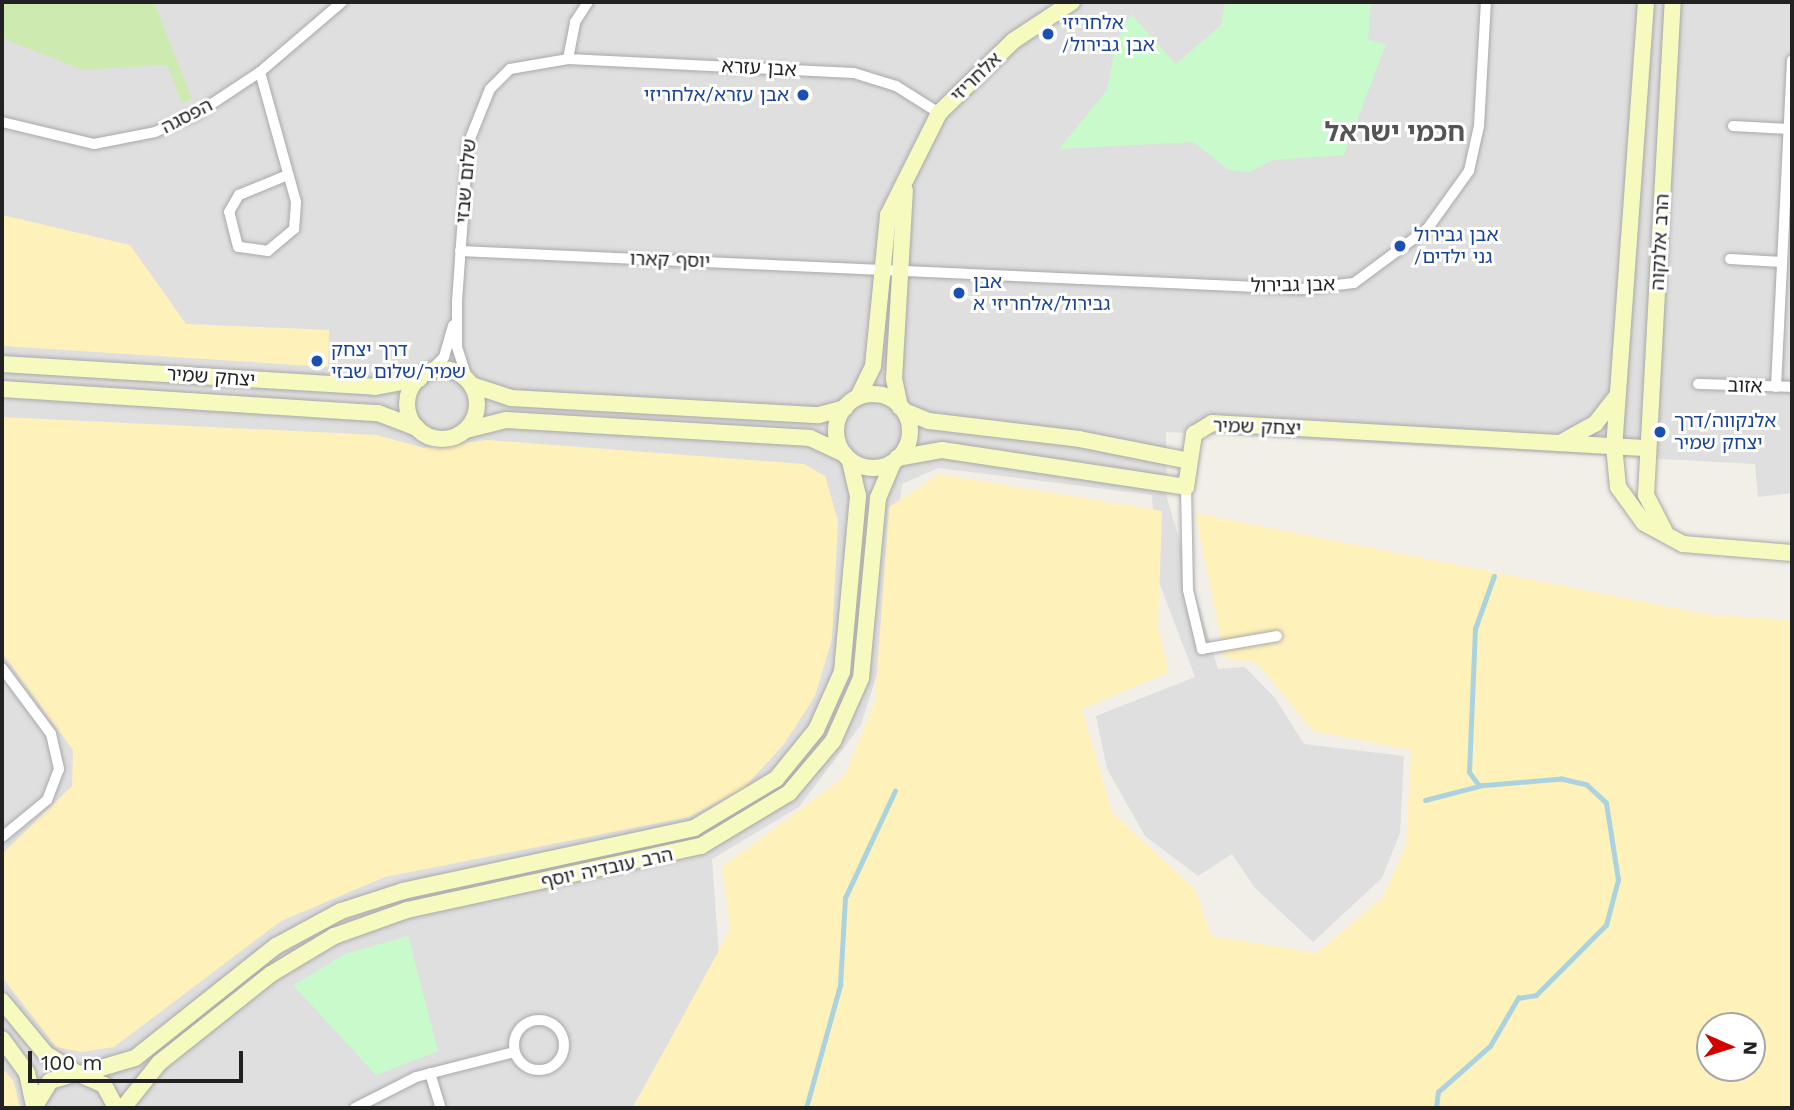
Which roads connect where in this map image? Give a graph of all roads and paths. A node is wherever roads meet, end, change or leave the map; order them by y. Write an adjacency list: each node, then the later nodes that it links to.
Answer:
1 (342, 2): 9 (street, הפסגה)
2 (588, 2): 7 (street)
3 (1072, 2): 10 (main road, אלחריזי)
4 (1486, 2): 20 (street, אבן גבירול)
5 (1646, 2): 29 (main road, הרב אלנקוה)
6 (1673, 2): 37 (main road, הרב אלנקוה)
7 (568, 59): 10 (street, אבן עזרא); 16 (street, שלום שבזי)
8 (1792, 60): 13 (street)
9 (260, 72): 11 (street, הפסגה); 14 (street)
10 (939, 113): 15 (main road, אלחריזי)
11 (2, 122)
12 (1733, 126): 13 (street)
13 (1789, 130): 18 (street)
14 (288, 175): 14 (street)
15 (907, 177): 19 (main road, אלחריזי); 20 (main road, אלחריזי)
16 (460, 251): 19 (street, יוסף קארו); 21 (street, שלום שבזי)
17 (1730, 259): 18 (street)
18 (1782, 262): 26 (street)
19 (880, 268): 20 (street, אבן גבירול); 30 (main road, אלחריזי)
20 (898, 269): 32 (main road, אלחריזי)
21 (457, 302): 23 (street, שלום שבזי); 24 (street, שלום שבזי)
22 (2, 364): 23 (main road, יצחק שמיר)
23 (424, 376): 24 (main road); 33 (main road)
24 (470, 383): 31 (main road); 34 (main road)
25 (1698, 384): 26 (street, אזוב)
26 (1776, 387): 27 (street, אזוב)
27 (1792, 387)
28 (2, 390): 33 (main road, יצחק שמיר)
29 (1617, 395): 35 (main road); 36 (main road, הרב אלנקוה)
30 (858, 397): 31 (main road); 32 (main road)
31 (845, 408): 38 (main road)
32 (902, 409): 39 (main road); 40 (main road)
33 (417, 428): 34 (main road)
34 (466, 430): 38 (main road)
35 (1558, 443): 36 (main road); 40 (main road, יצחק שמיר)
36 (1614, 446): 37 (main road); 42 (main road)
37 (1648, 448): 42 (main road)
38 (847, 457): 39 (main road); 50 (main road, הרב עובדיה יוסף)
39 (895, 460): 41 (main road); 54 (main road, הרב עובדיה יוסף)
40 (1189, 461): 41 (main road)
41 (1186, 487): 44 (street)
42 (1683, 544): 43 (main road)
43 (1792, 553)
44 (1278, 636)
45 (2, 668): 46 (street)
46 (2, 837)
47 (2, 1001): 50 (main road)
48 (2, 1039): 52 (main road)
49 (514, 1052): 49 (street); 51 (street)
50 (80, 1073): 52 (main road, הרב עובדיה יוסף); 53 (main road)
51 (430, 1073): 55 (street); 56 (street)
52 (34, 1107)
53 (116, 1108)
54 (123, 1108)
55 (355, 1108)
56 (441, 1108)

